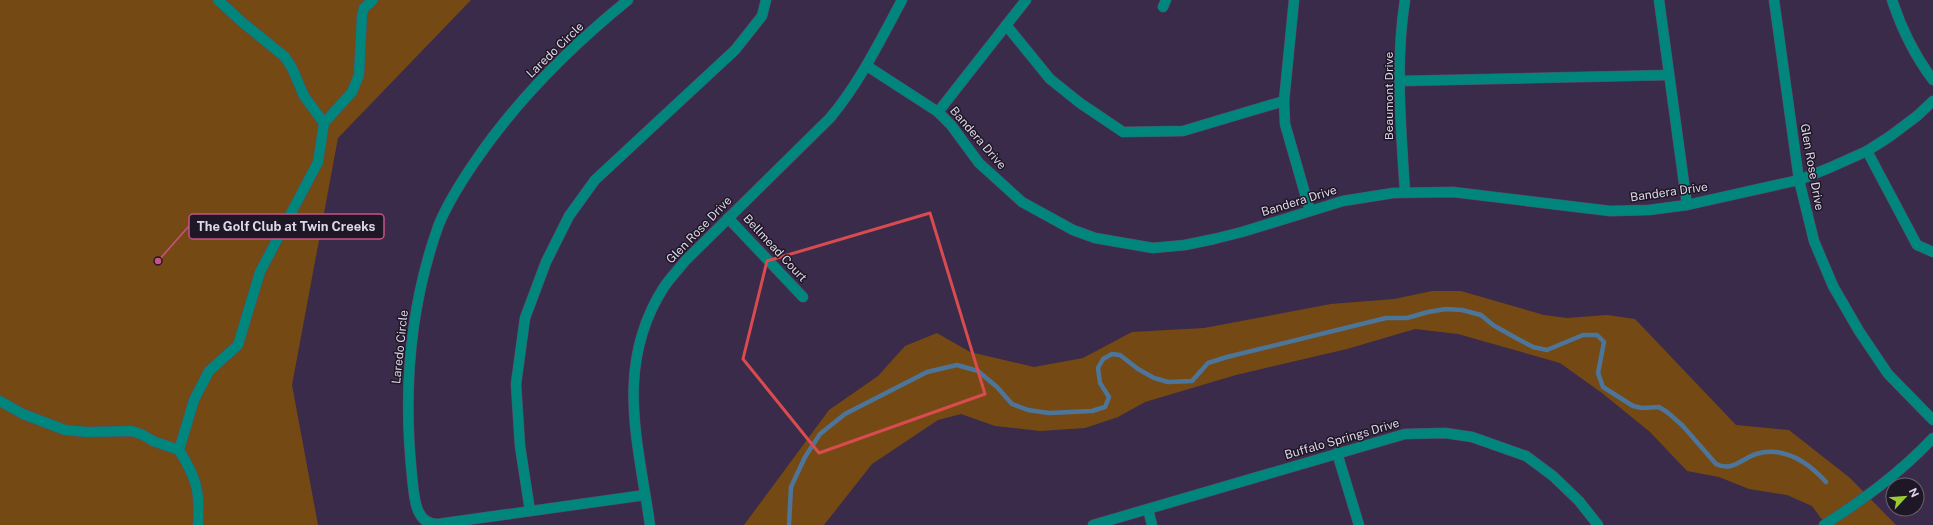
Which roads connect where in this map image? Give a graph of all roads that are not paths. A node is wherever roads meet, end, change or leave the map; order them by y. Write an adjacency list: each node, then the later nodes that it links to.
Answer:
1 (218, 0): 20 (street)
2 (373, 0): 20 (street)
3 (628, 0): 36 (street, Laredo Circle)
4 (766, 0): 36 (street)
5 (902, 0): 13 (street, Glen Rose Drive)
6 (1026, 0): 12 (street)
7 (1294, 0): 17 (street)
8 (1406, 0): 16 (street, Beaumont Drive)
9 (1659, 0): 14 (street)
10 (1774, 0): 22 (street, Glen Rose Drive)
11 (1892, 0): 15 (street)
12 (1006, 25): 17 (street); 19 (street)
13 (867, 66): 19 (street, Bandera Drive); 26 (street, Glen Rose Drive)
14 (1669, 75): 16 (street); 24 (street)
15 (1933, 80)
16 (1401, 81): 23 (street, Beaumont Drive)
17 (1284, 101): 25 (street)
18 (1933, 101): 21 (street, Bandera Drive)
19 (938, 112): 25 (street, Bandera Drive)
20 (324, 123): 32 (street)
21 (1867, 151): 22 (street, Bandera Drive); 27 (street)
22 (1799, 180): 24 (street, Bandera Drive); 30 (street, Glen Rose Drive)
23 (1405, 192): 24 (street, Bandera Drive); 25 (street, Bandera Drive)
24 (1687, 205)
25 (1310, 211)
26 (728, 218): 28 (street, Bellmead Court); 34 (street, Glen Rose Drive)
27 (1933, 252)
28 (803, 297)
29 (0, 401): 32 (street)
30 (1933, 420)
31 (1933, 438): 43 (street)
32 (180, 450): 37 (street)
33 (1337, 453): 35 (street, Buffalo Springs Drive); 41 (street); 42 (street, Buffalo Springs Drive)
34 (645, 495): 36 (street, Laredo Circle); 38 (street, Glen Rose Drive)
35 (1148, 509): 39 (street, Buffalo Springs Drive); 40 (street)
36 (530, 511)
37 (198, 525)
38 (650, 525)
39 (1093, 525)
40 (1152, 525)
41 (1359, 525)
42 (1598, 525)
43 (1824, 525)

